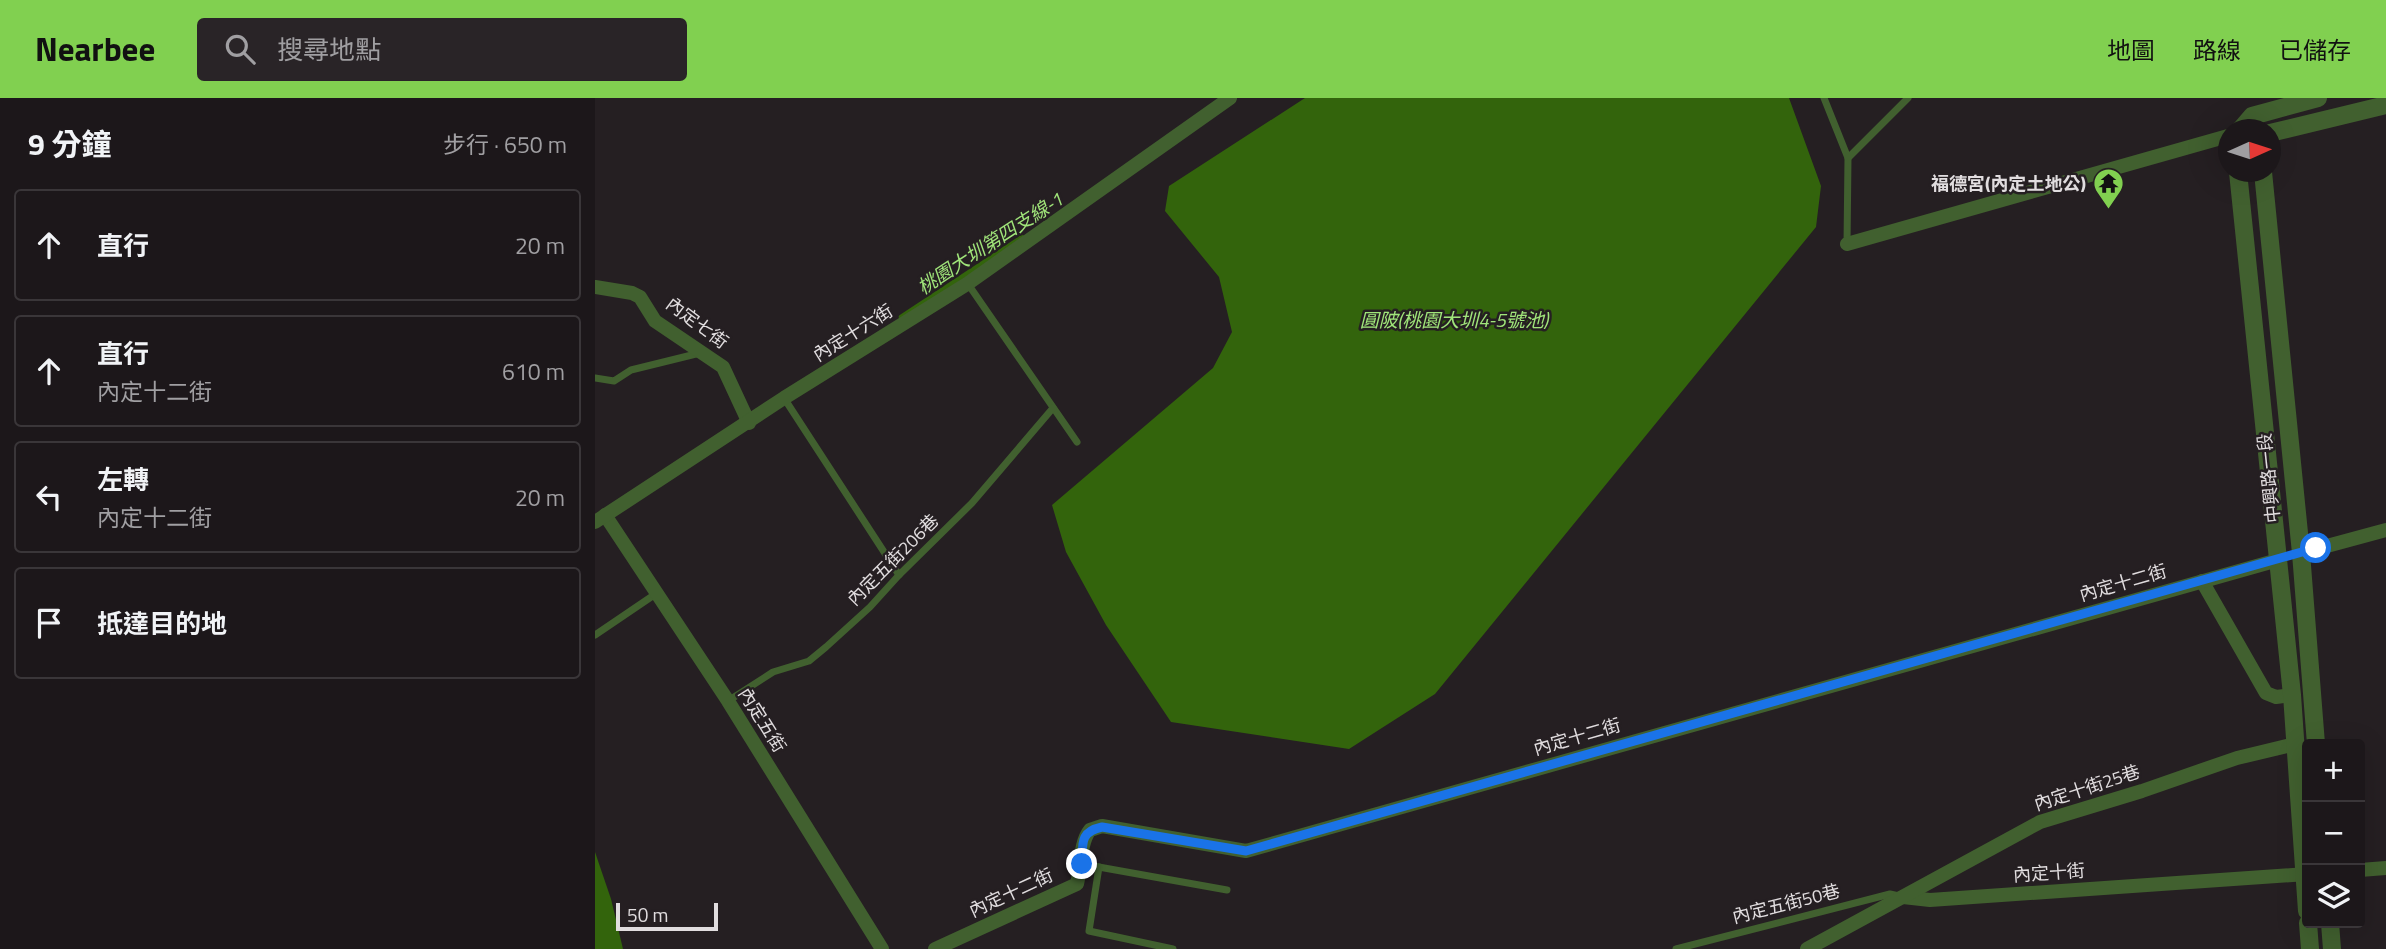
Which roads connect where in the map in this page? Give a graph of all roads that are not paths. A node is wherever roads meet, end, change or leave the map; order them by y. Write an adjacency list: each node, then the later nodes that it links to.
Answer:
1 (1230, 98): 13 (street, 內定十六街)
2 (1824, 98): 9 (lane)
3 (1908, 98): 9 (lane)
4 (2318, 98): 6 (street)
5 (2386, 105): 7 (street)
6 (2250, 119)
7 (2281, 130)
8 (2218, 139): 12 (street)
9 (1848, 158): 12 (lane)
10 (2239, 182): 22 (street, 中興路一段)
11 (2264, 182): 21 (street, 中興路一段)
12 (1847, 244)
13 (967, 284): 17 (street, 內定十六街); 18 (lane)
14 (595, 287): 15 (street, 內定七街)
15 (700, 353): 16 (lane); 19 (street, 內定七街)
16 (595, 378)
17 (784, 398): 19 (street, 內定十六街); 27 (lane)
18 (1053, 408): 20 (lane); 27 (lane, 內定五街206巷)
19 (749, 423): 23 (street, 內定十六街)
20 (1077, 442)
21 (2291, 453): 22 (street); 25 (street, 中興路一段)
22 (2266, 456): 26 (street, 中興路一段)
23 (600, 519): 29 (street, 內定五街)
24 (2386, 530): 25 (street)
25 (2301, 553): 26 (street); 33 (street, 中興路一段)
26 (2278, 560): 28 (street, 內定十二街); 31 (street, 中興路一段)
27 (898, 575): 32 (lane, 內定五街206巷)
28 (2202, 581): 31 (street); 35 (street, 內定十二街)
29 (657, 593): 30 (lane); 32 (street, 內定五街)
30 (595, 635)
31 (2292, 695): 34 (street, 中興路一段)
32 (728, 701): 45 (street, 內定五街)
33 (2316, 739)
34 (2295, 744): 36 (street, 中興路一段); 42 (street, 內定十街25巷)
35 (1082, 864): 37 (lane); 46 (street, 內定十二街)
36 (2305, 865)
37 (1099, 867): 41 (lane); 47 (lane)
38 (2386, 868): 39 (street)
39 (2365, 870)
40 (2302, 874): 42 (street, 內定十街)
41 (1227, 890)
42 (1903, 897): 48 (lane, 內定五街50巷); 49 (street)
43 (2308, 928): 50 (street)
44 (2330, 928): 51 (street)
45 (882, 949)
46 (935, 949)
47 (1173, 949)
48 (1676, 949)
49 (1807, 949)
50 (2310, 949)
51 (2332, 949)

